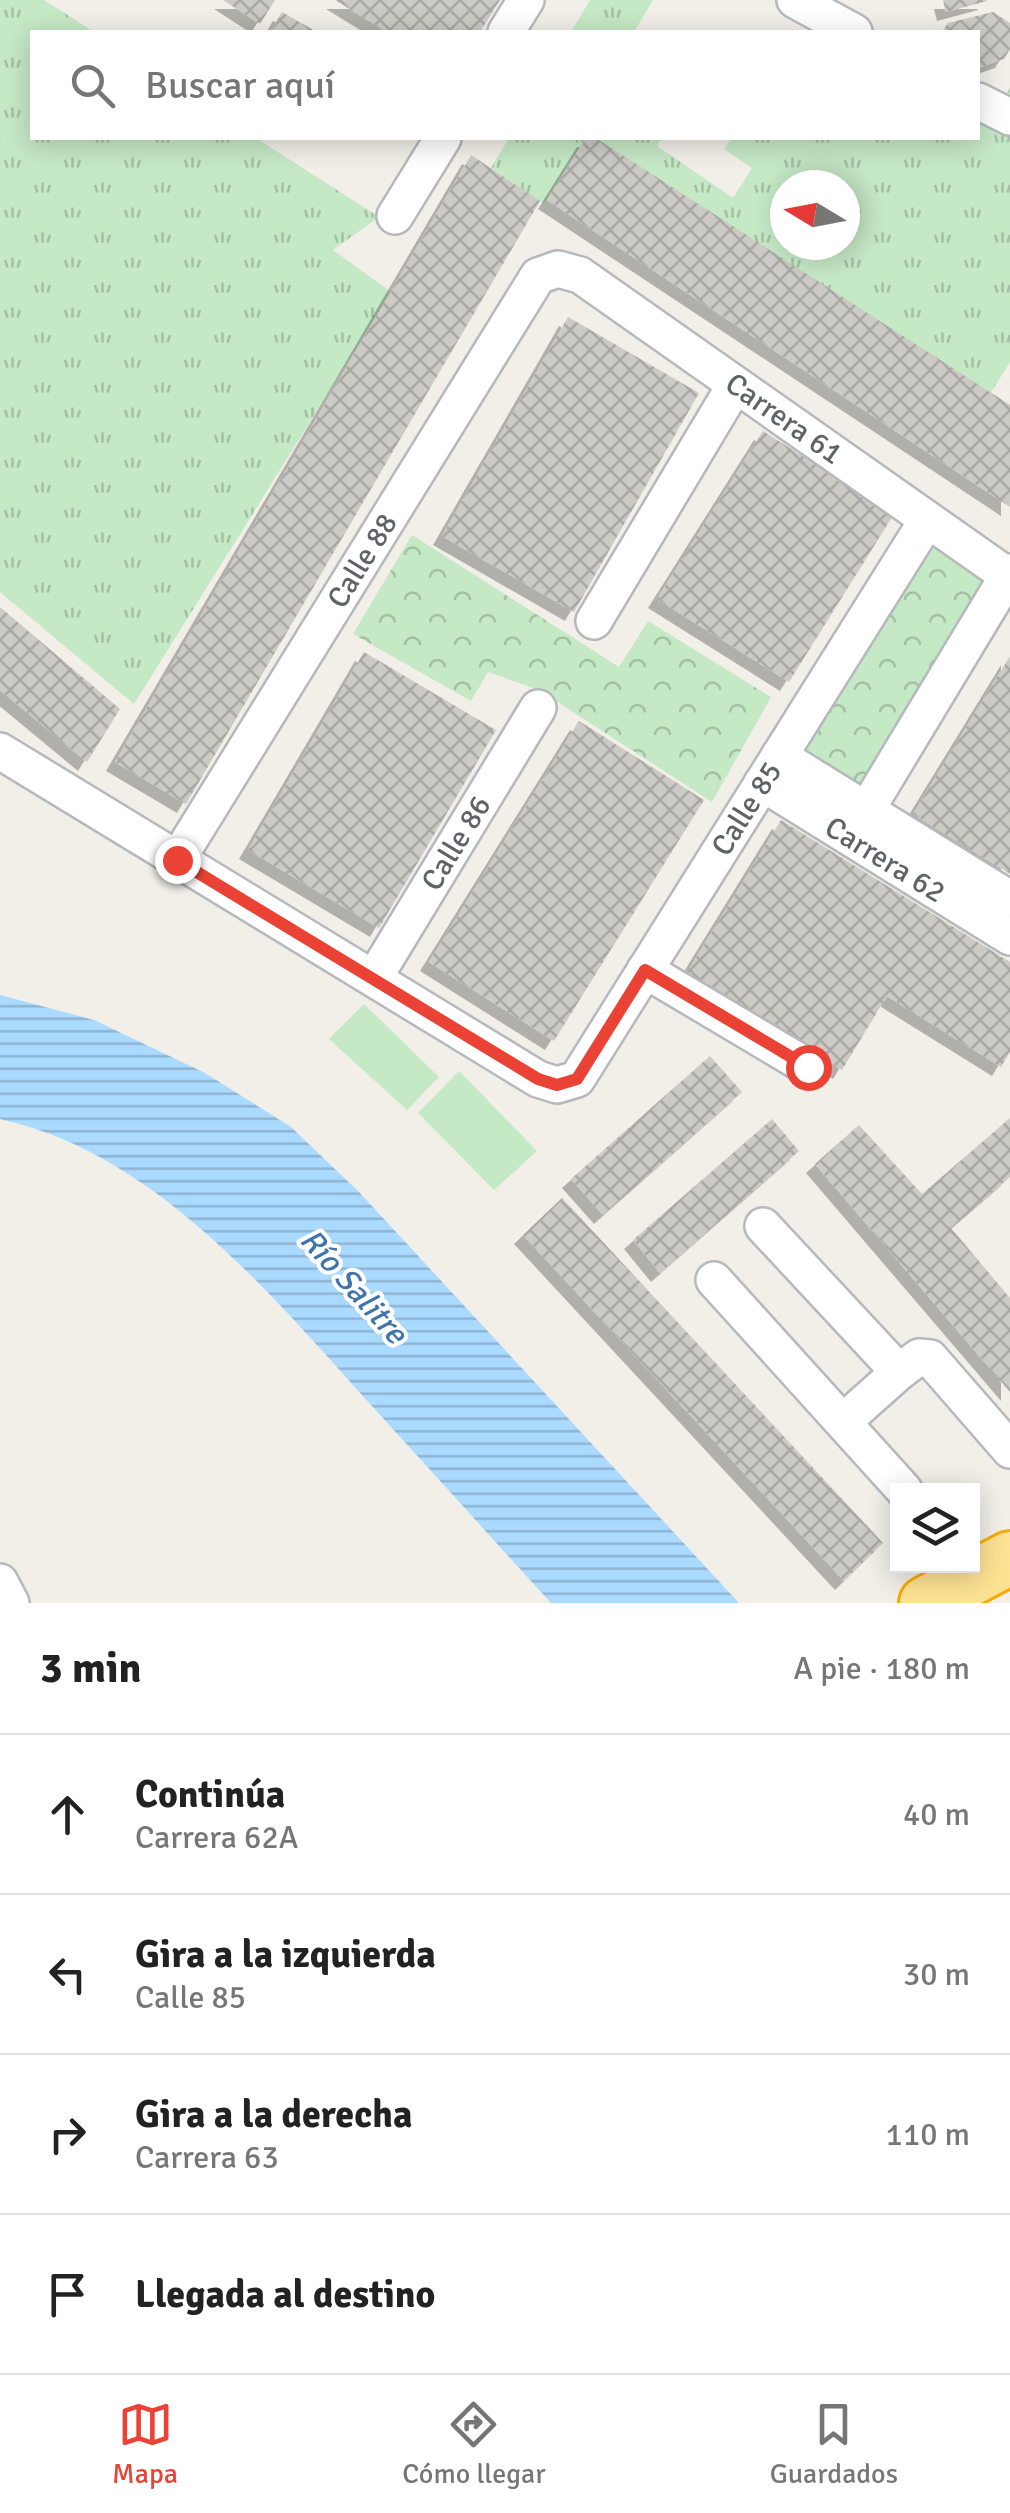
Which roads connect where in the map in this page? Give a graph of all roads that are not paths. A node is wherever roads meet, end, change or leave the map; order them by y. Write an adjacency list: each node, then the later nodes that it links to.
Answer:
1 (526, 0): 3 (street)
2 (794, 0): 4 (street)
3 (507, 30)
4 (850, 30)
5 (980, 102): 6 (street)
6 (1010, 117)
7 (442, 140): 8 (street)
8 (395, 216)
9 (558, 269): 10 (street, Carrera 61); 18 (street, Calle 88)
10 (734, 387): 11 (street, Carrera 61); 13 (street)
11 (926, 522): 12 (street, Carrera 61); 16 (street, Calle 85)
12 (1009, 574): 17 (street)
13 (594, 621)
14 (538, 708): 22 (street, Calle 86)
15 (4, 758): 18 (street)
16 (771, 769): 17 (street, Carrera 62); 20 (street, Carrera 62); 21 (street, Calle 85)
17 (867, 808): 19 (street, Carrera 62)
18 (177, 860): 22 (street)
19 (1010, 899)
20 (1010, 937)
21 (645, 970): 22 (street, Calle 85); 23 (street)
22 (374, 978)
23 (808, 1067)
24 (763, 1226): 26 (street)
25 (714, 1280): 27 (street)
26 (899, 1372): 27 (street); 28 (street)
27 (844, 1421): 29 (street)
28 (1010, 1450)
29 (898, 1483)
30 (986, 1566): 33 (highway)
31 (0, 1582): 32 (street)
32 (11, 1603)
33 (926, 1603)

